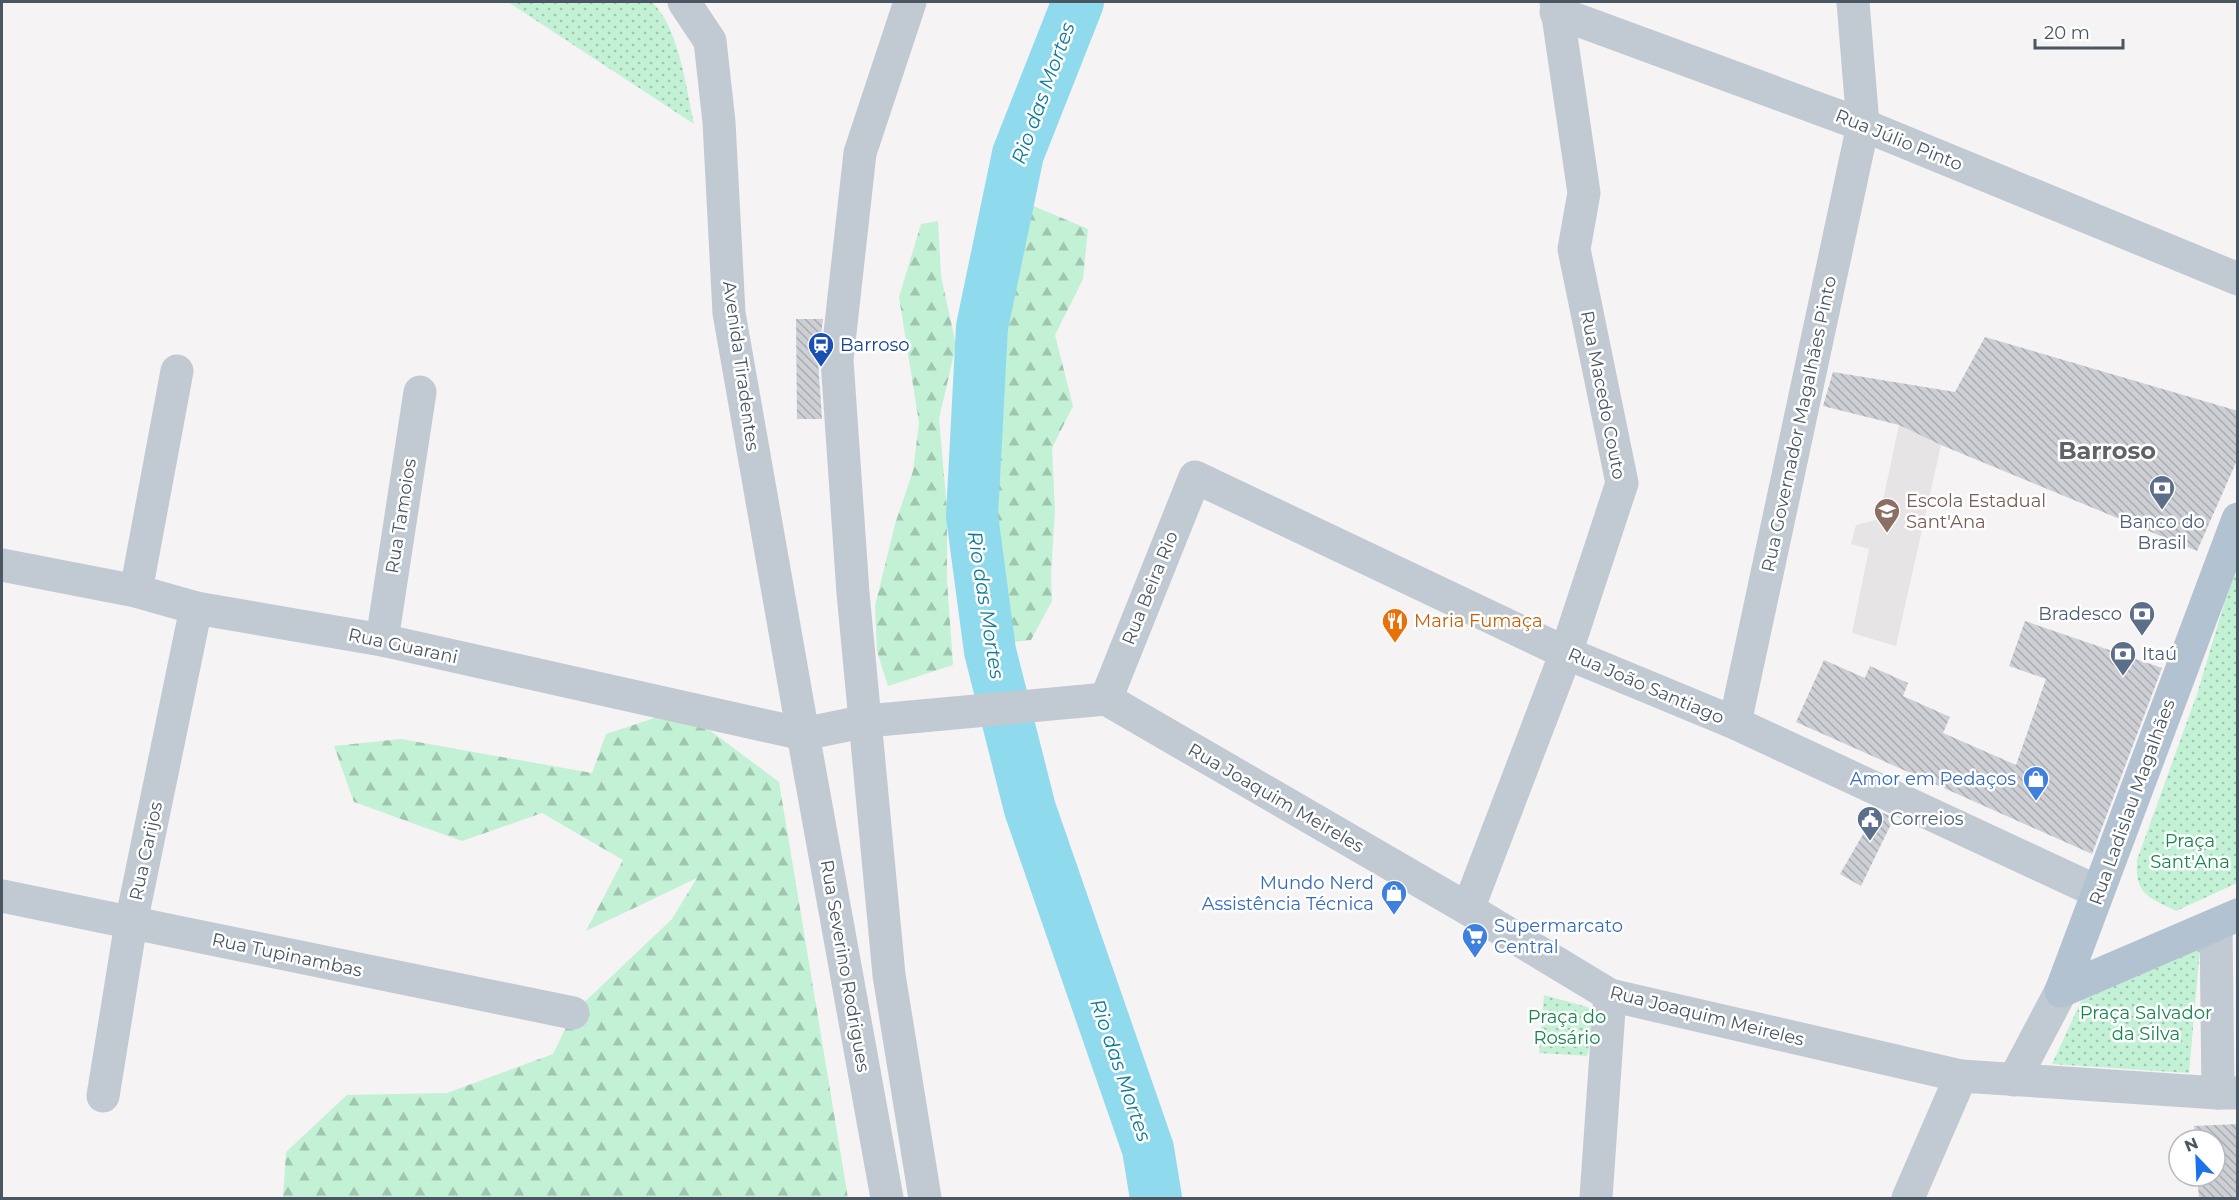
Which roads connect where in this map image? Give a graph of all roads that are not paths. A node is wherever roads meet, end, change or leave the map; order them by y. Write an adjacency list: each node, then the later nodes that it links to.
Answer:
1 (684, 2): 19 (street, Avenida Tiradentes)
2 (910, 2): 17 (street)
3 (1853, 2): 5 (street, Rua Governador Magalhães Pinto)
4 (1556, 7): 5 (street, Rua Júlio Pinto); 15 (street, Rua Macedo Couto)
5 (1863, 125): 6 (street, Rua Júlio Pinto); 18 (street, Rua Governador Magalhães Pinto)
6 (2238, 279)
7 (177, 371): 12 (street)
8 (420, 392): 14 (street, Rua Tamoios)
9 (1195, 477): 15 (street, Rua João Santiago); 16 (street, Rua Beira Rio)
10 (2238, 519): 20 (main road, Rua Ladislau Magalhães)
11 (2, 565): 12 (street, Rua Guarani)
12 (136, 591): 13 (street, Rua Guarani)
13 (196, 608): 14 (street, Rua Guarani); 24 (street, Rua Carijos)
14 (382, 640): 19 (street, Rua Guarani)
15 (1566, 653): 18 (street, Rua João Santiago); 22 (street, Rua Macedo Couto)
16 (1106, 699): 17 (street); 22 (street, Rua Joaquim Meireles)
17 (867, 721): 19 (street); 33 (street)
18 (1735, 723): 20 (street, Rua João Santiago)
19 (803, 734): 32 (street, Rua Severino Rodrigues)
20 (2098, 892): 25 (main road, Rua Ladislau Magalhães)
21 (2, 896): 24 (street, Rua Tupinambas)
22 (1468, 909): 26 (street, Rua Joaquim Meireles)
23 (2227, 920): 25 (main road); 30 (street)
24 (131, 923): 27 (street, Rua Tupinambas); 31 (street, Rua Carijos)
25 (2061, 991): 29 (street, Rua Ladislau Magalhães)
26 (1610, 995): 28 (street, Rua Joaquim Meireles); 34 (street)
27 (573, 1013)
28 (1961, 1076): 29 (street, Rua Joaquim Meireles); 35 (street)
29 (2014, 1080): 30 (street, Rua Joaquim Meireles)
30 (2228, 1093)
31 (103, 1096)
32 (887, 1198)
33 (925, 1198)
34 (1596, 1198)
35 (1908, 1198)

